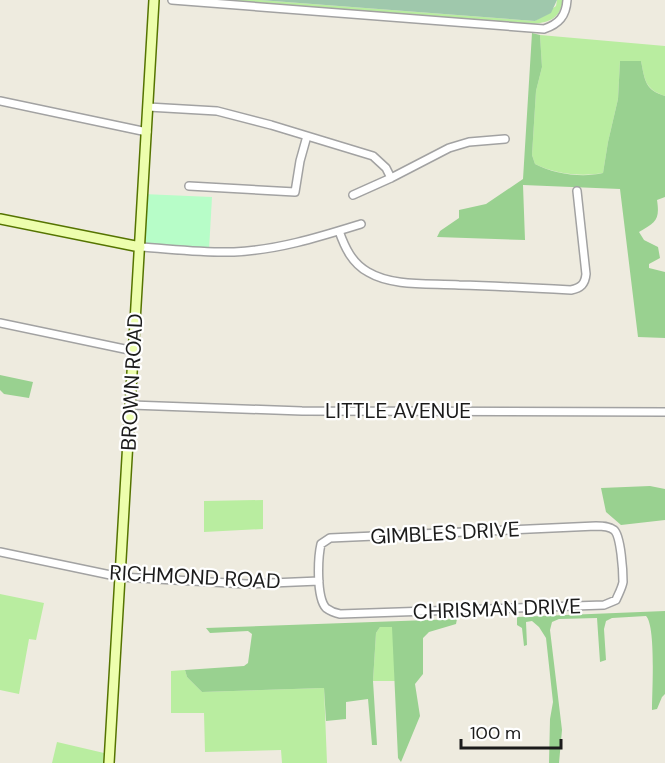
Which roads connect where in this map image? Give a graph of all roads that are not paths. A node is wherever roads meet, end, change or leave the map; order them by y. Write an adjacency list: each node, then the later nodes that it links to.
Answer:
1 (154, 0): 5 (main road, BROWN ROAD)
2 (172, 0): 3 (street)
3 (567, 0)
4 (0, 101): 6 (street)
5 (148, 107): 6 (main road, BROWN ROAD); 7 (street)
6 (147, 132): 16 (main road, BROWN ROAD)
7 (308, 136): 9 (street); 10 (street)
8 (505, 139): 9 (street)
9 (391, 178): 12 (street)
10 (189, 186)
11 (578, 191): 15 (street)
12 (353, 195)
13 (0, 219): 16 (main road)
14 (361, 224): 15 (street)
15 (339, 231): 16 (street)
16 (140, 248): 18 (main road, BROWN ROAD)
17 (0, 323): 18 (street)
18 (134, 351): 19 (main road, BROWN ROAD)
19 (131, 405): 20 (street, LITTLE AVENUE); 23 (main road, BROWN ROAD)
20 (665, 412)
21 (608, 526): 24 (street, GIMBLES DRIVE); 24 (street, CHRISMAN DRIVE)
22 (0, 552): 23 (street, RICHMOND ROAD)
23 (120, 577): 24 (street, RICHMOND ROAD); 25 (main road, BROWN ROAD)
24 (319, 581)
25 (109, 763)

